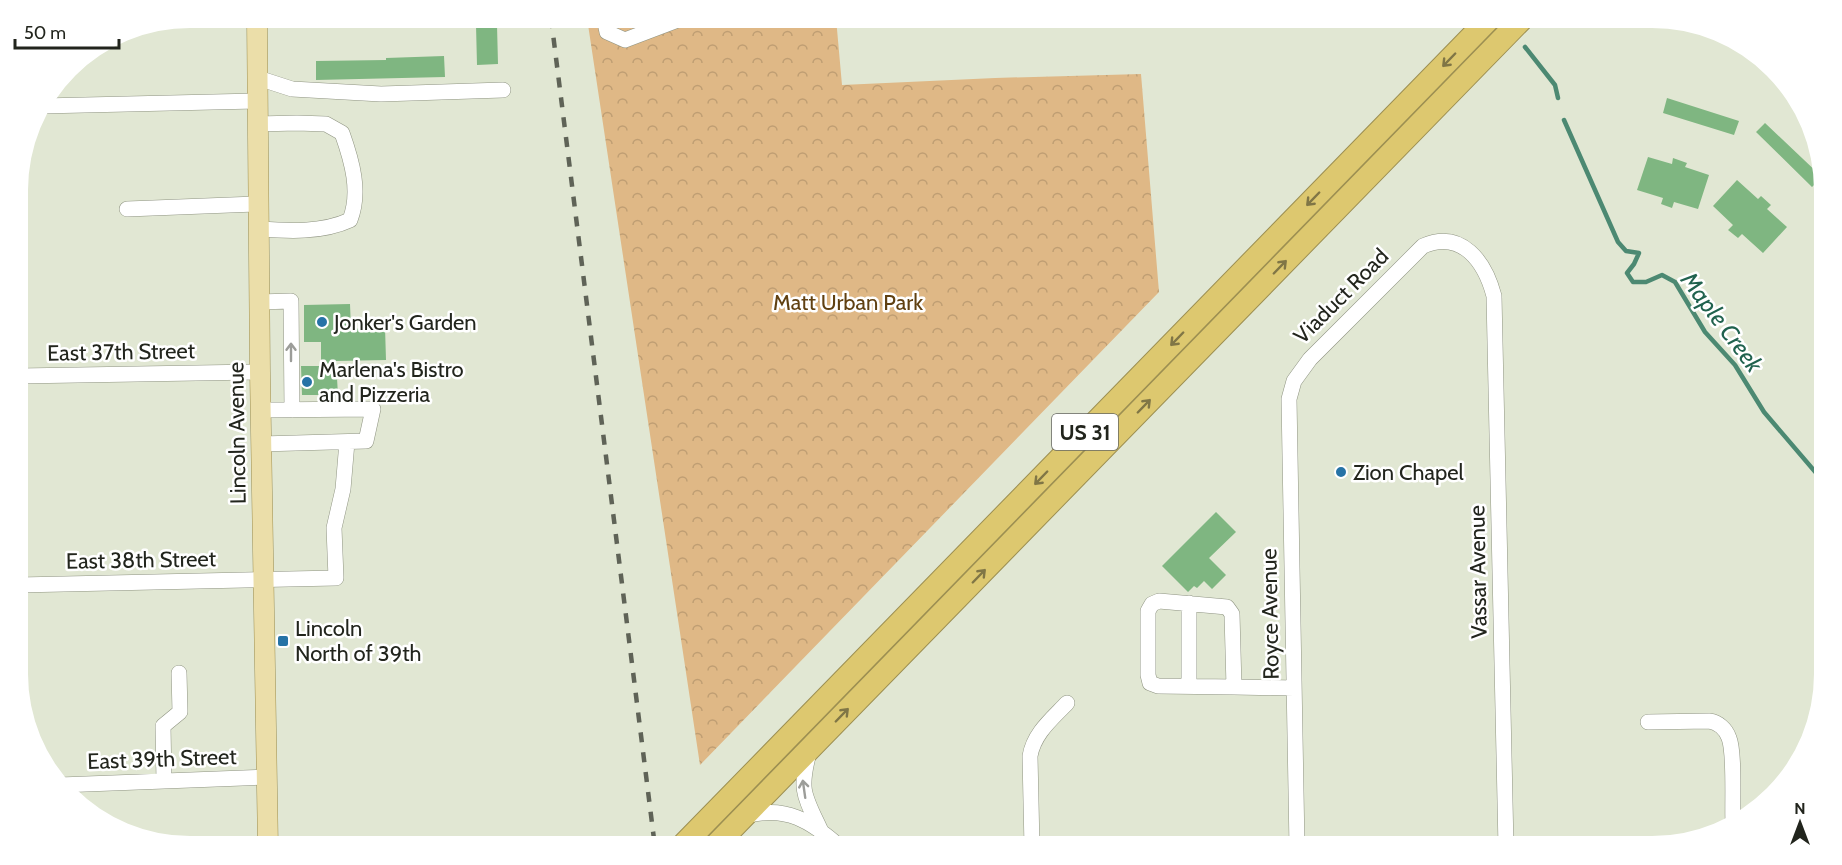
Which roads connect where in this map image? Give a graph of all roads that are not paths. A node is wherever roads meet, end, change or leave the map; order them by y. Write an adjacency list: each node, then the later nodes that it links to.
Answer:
1 (1480, 28): 40 (highway, US 31, one-way to 40)
2 (1513, 28): 32 (highway, US 31, one-way to 2)
3 (257, 29): 6 (main road, Lincoln Avenue)
4 (606, 29): 5 (street)
5 (655, 29)
6 (258, 78): 7 (street); 8 (main road, Lincoln Avenue)
7 (503, 90)
8 (258, 101): 9 (street); 10 (main road, Lincoln Avenue)
9 (52, 106)
10 (258, 124): 11 (main road, Lincoln Avenue); 13 (street)
11 (259, 204): 12 (street); 13 (main road, Lincoln Avenue)
12 (127, 209)
13 (259, 229): 15 (main road, Lincoln Avenue)
14 (1423, 246): 18 (street, Viaduct Road); 45 (street, Vassar Avenue)
15 (259, 302): 16 (main road, Lincoln Avenue); 20 (street, one-way to 15)
16 (260, 372): 17 (street, East 37th Street); 19 (main road, Lincoln Avenue)
17 (29, 376)
18 (1294, 381): 29 (street, Royce Avenue)
19 (260, 410): 20 (street); 22 (main road, Lincoln Avenue)
20 (292, 410): 21 (street)
21 (347, 442): 22 (street); 23 (street, East 38th Street)
22 (261, 444): 23 (main road, Lincoln Avenue)
23 (264, 579): 24 (street, East 38th Street); 33 (main road, Lincoln Avenue)
24 (29, 585)
25 (1189, 603): 27 (street); 27 (street); 28 (street)
26 (179, 672): 34 (street)
27 (1189, 686): 28 (street)
28 (1234, 687): 29 (street)
29 (1294, 687): 44 (street, Royce Avenue)
30 (1067, 703): 43 (street)
31 (1648, 722): 36 (street)
32 (811, 747): 37 (highway, US 31); 38 (street, one-way to 32)
33 (266, 777): 34 (street, East 39th Street); 39 (main road, Lincoln Avenue)
34 (164, 781): 35 (street, East 39th Street)
35 (71, 784)
36 (1732, 815)
37 (743, 817): 38 (street); 41 (highway, US 31)
38 (820, 829): 42 (street)
39 (268, 836)
40 (692, 836)
41 (725, 836)
42 (828, 836)
43 (1032, 836)
44 (1297, 836)
45 (1506, 836)

